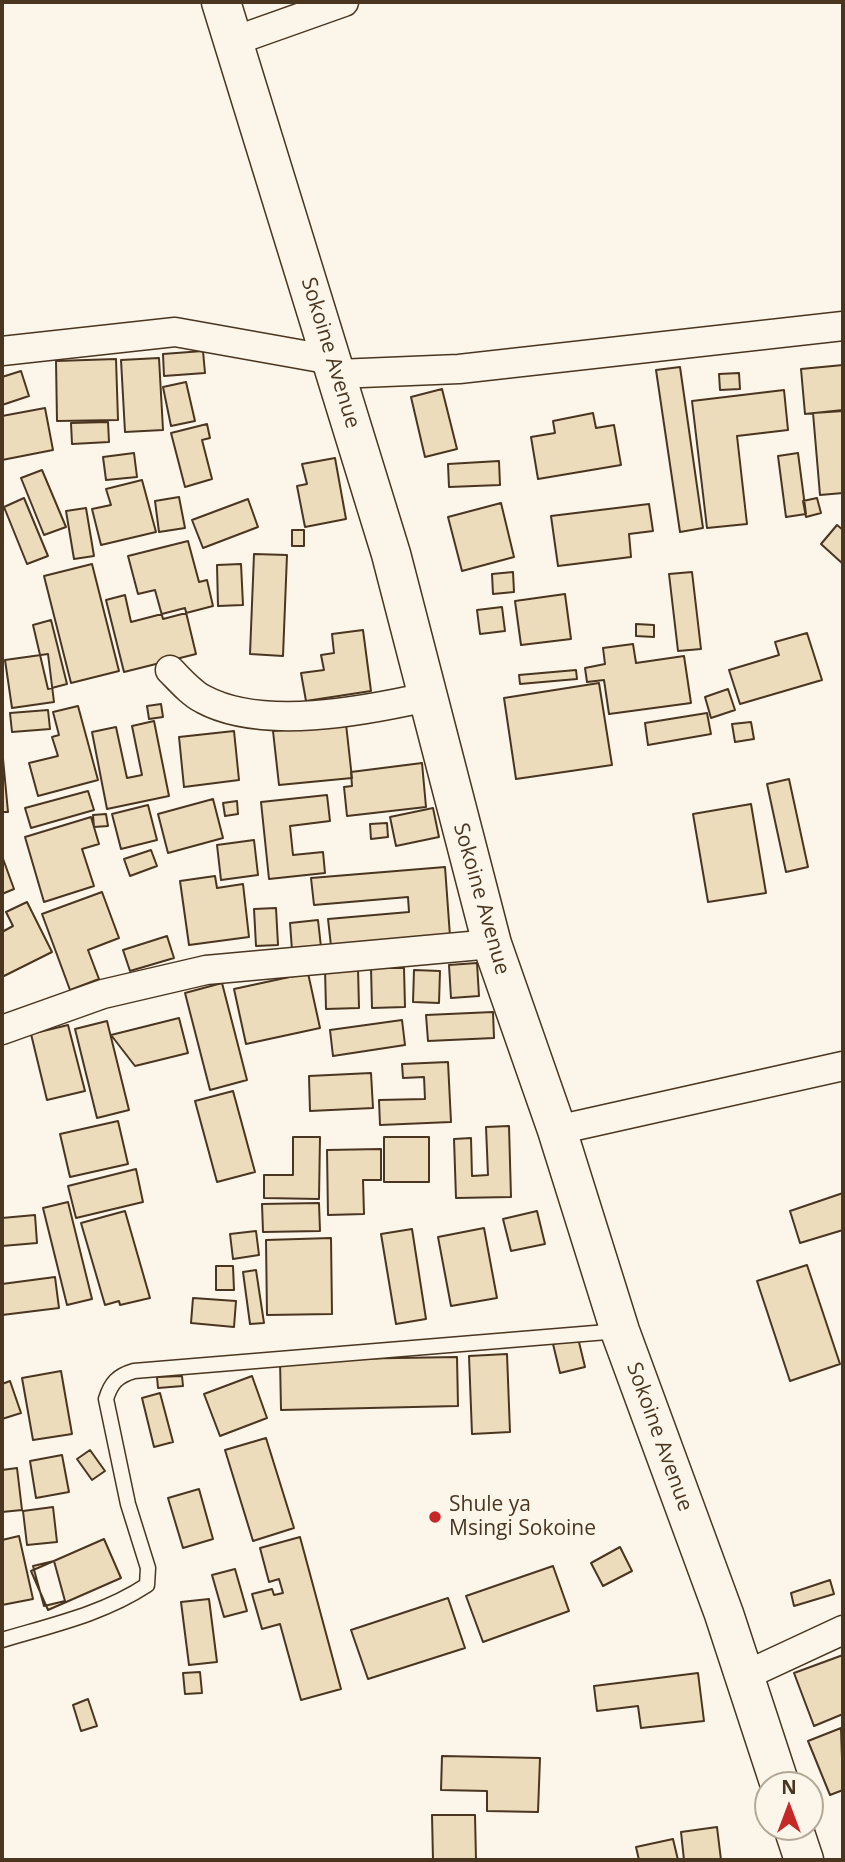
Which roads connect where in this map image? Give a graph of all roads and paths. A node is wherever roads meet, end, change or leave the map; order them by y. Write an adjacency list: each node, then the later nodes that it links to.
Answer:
1 (221, 2): 3 (street, Sokoine Avenue)
2 (344, 2): 3 (street)
3 (234, 41): 6 (street, Sokoine Avenue)
4 (843, 326): 6 (street)
5 (2, 351): 6 (street)
6 (335, 367): 8 (street, Sokoine Avenue)
7 (170, 670): 8 (street)
8 (427, 696): 9 (street, Sokoine Avenue)
9 (492, 944): 10 (street); 12 (street, Sokoine Avenue)
10 (2, 1030)
11 (843, 1066): 12 (street)
12 (557, 1130): 13 (street, Sokoine Avenue)
13 (620, 1331): 15 (lane); 16 (street, Sokoine Avenue)
14 (843, 1630): 16 (street)
15 (2, 1640)
16 (744, 1675): 17 (street, Sokoine Avenue)
17 (775, 1771)
18 (798, 1841): 19 (street)
19 (804, 1860)

